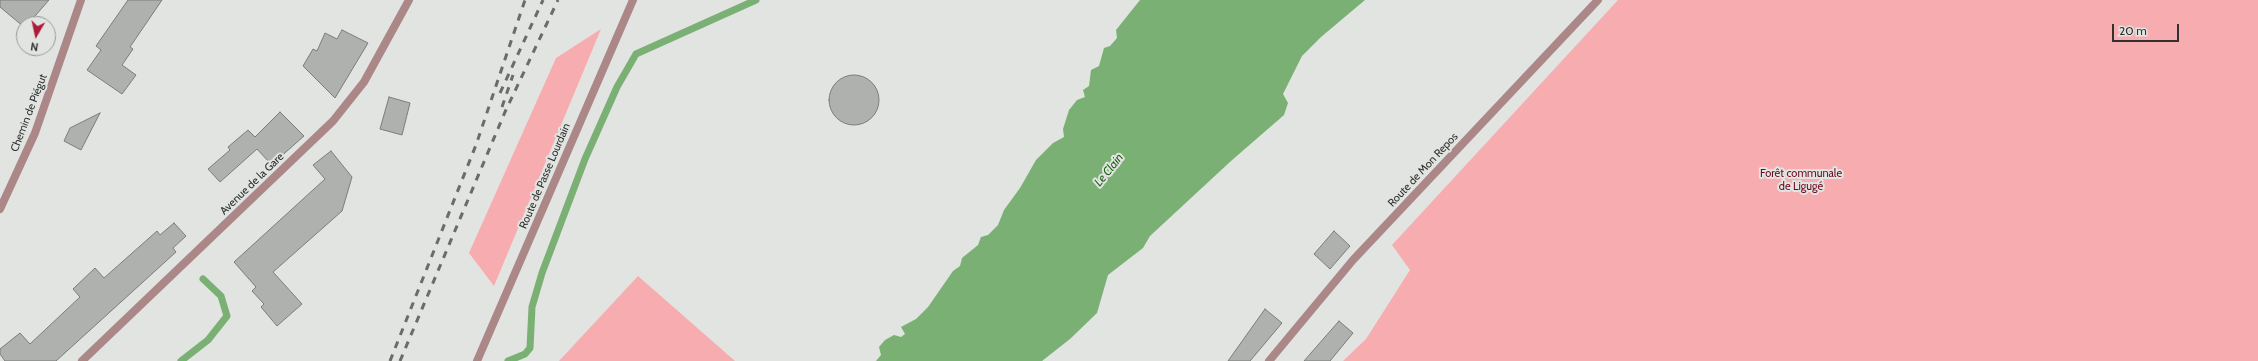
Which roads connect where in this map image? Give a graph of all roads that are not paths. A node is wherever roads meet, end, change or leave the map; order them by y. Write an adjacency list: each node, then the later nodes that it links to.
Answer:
1 (81, 0): 5 (street, Chemin de Piégut)
2 (409, 0): 6 (street, Avenue de la Gare)
3 (633, 0): 7 (street, Route de Passe Lourdain)
4 (1598, 0): 8 (street, Route de Mon Repos)
5 (0, 209)
6 (82, 361)
7 (477, 361)
8 (1269, 361)

